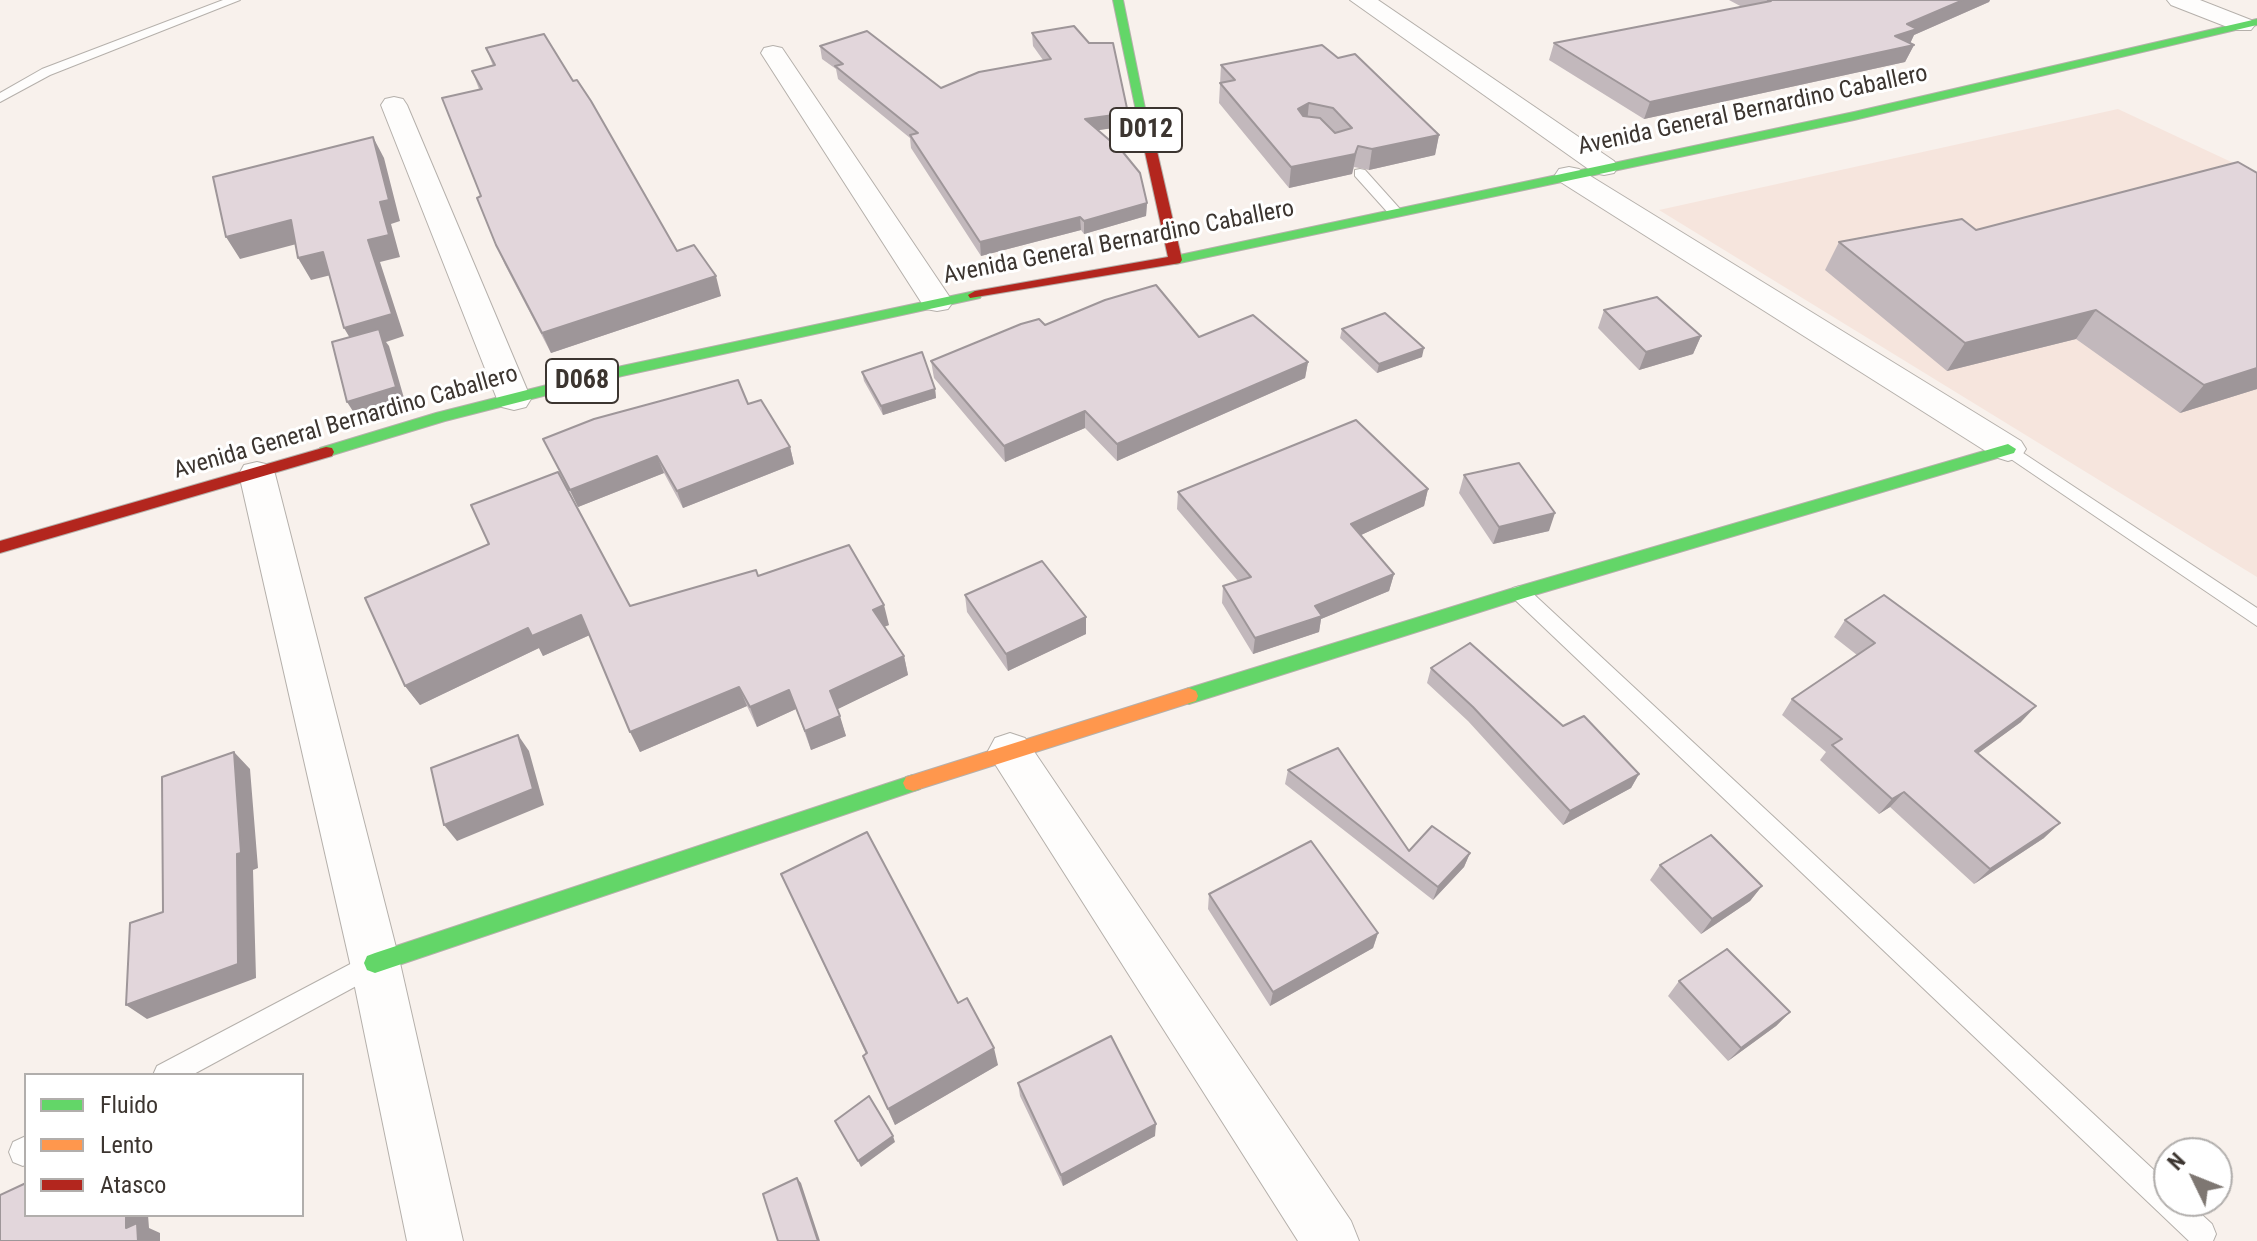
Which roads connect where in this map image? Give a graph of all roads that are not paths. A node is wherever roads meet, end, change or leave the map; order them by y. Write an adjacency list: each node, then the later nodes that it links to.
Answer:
1 (234, 0): 8 (lane)
2 (1118, 0): 14 (main road, D012)
3 (2179, 0): 6 (street)
4 (1401, 3): 5 (street)
5 (1368, 4): 10 (street)
6 (2250, 24): 10 (main road, Avenida General Bernardino Caballero / D068)
7 (773, 53): 15 (street)
8 (0, 98)
9 (394, 105): 16 (street)
10 (1604, 167): 12 (main road, Avenida General Bernardino Caballero / D068)
11 (1360, 173): 13 (lane)
12 (1569, 175): 13 (main road, Avenida General Bernardino Caballero / D068); 17 (street)
13 (1395, 212): 14 (main road, Avenida General Bernardino Caballero / D068)
14 (1175, 260): 15 (main road, Avenida General Bernardino Caballero / D068)
15 (937, 302): 16 (main road, Avenida General Bernardino Caballero / D068)
16 (514, 399): 18 (main road, Avenida General Bernardino Caballero / D068)
17 (2008, 449): 20 (main road); 21 (lane)
18 (257, 474): 19 (main road, Avenida General Bernardino Caballero / D068); 23 (street)
19 (0, 547)
20 (1520, 593): 22 (main road); 25 (lane)
21 (2257, 618)
22 (1010, 751): 23 (main road); 27 (street)
23 (375, 963): 24 (lane); 26 (street)
24 (170, 1073)
25 (2202, 1234)
26 (435, 1241)
27 (1331, 1241)

